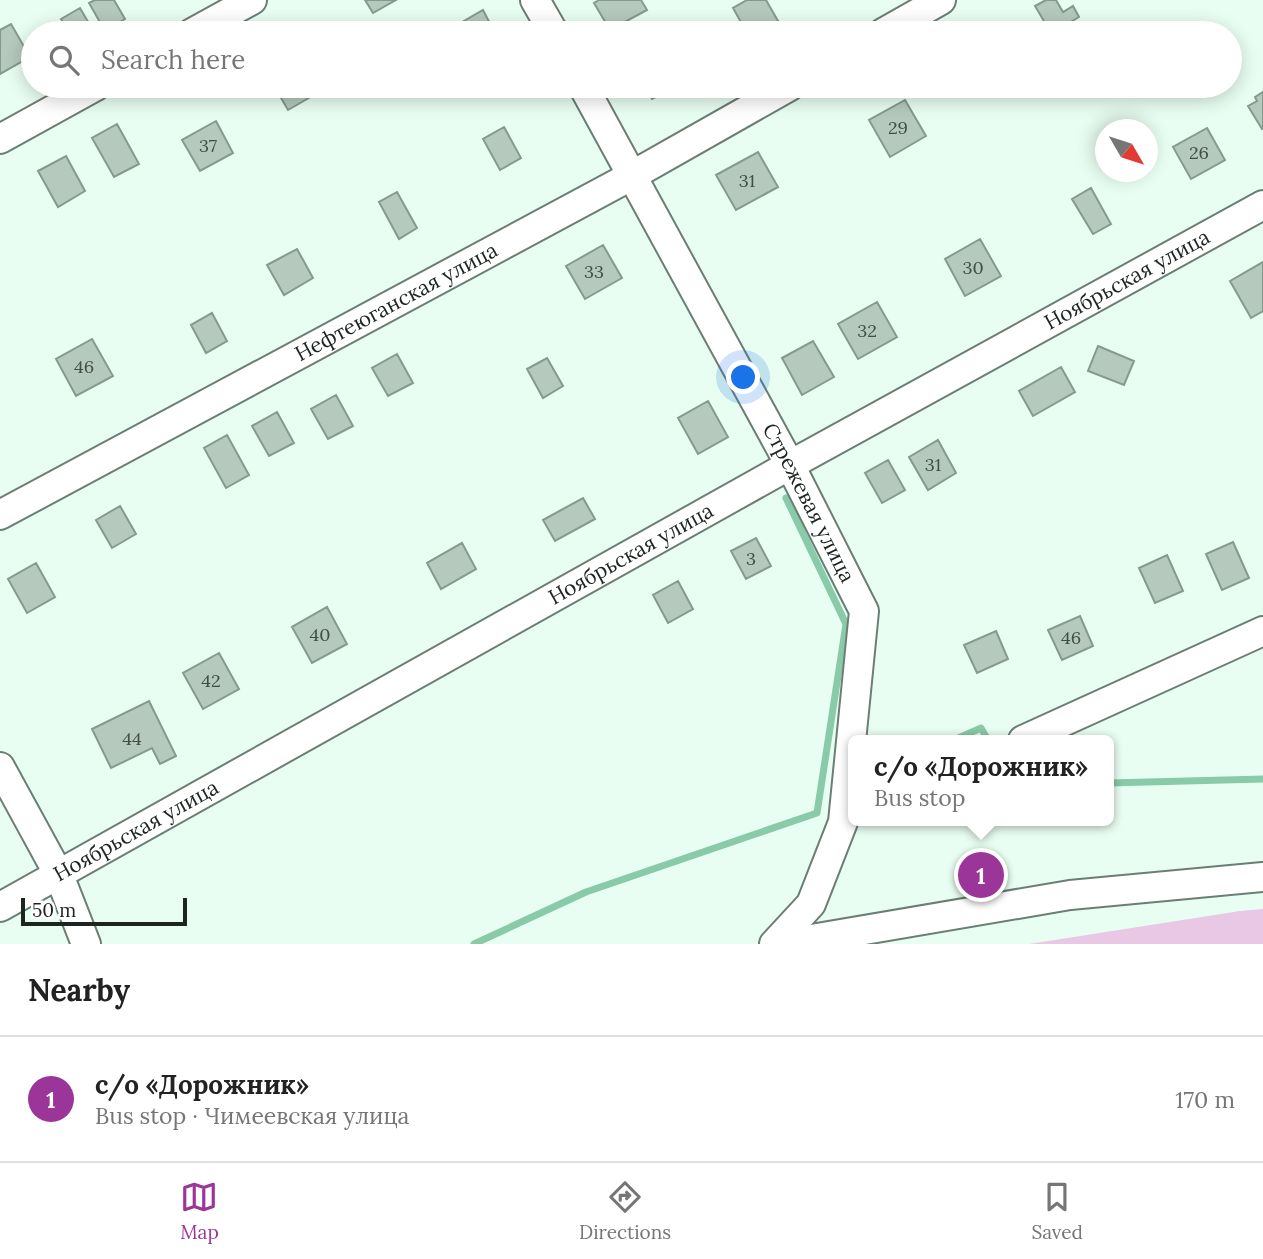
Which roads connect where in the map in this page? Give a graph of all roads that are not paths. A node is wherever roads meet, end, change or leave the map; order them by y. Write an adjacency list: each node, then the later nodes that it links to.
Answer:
1 (252, 0): 4 (street)
2 (535, 0): 5 (street)
3 (941, 0): 6 (street)
4 (214, 21)
5 (547, 21)
6 (904, 21)
7 (74, 98): 10 (street)
8 (590, 98): 11 (street, Стрежевая улица)
9 (769, 98): 11 (street, Нефтеюганская улица)
10 (0, 139)
11 (632, 175): 13 (street, Стрежевая улица); 14 (street, Нефтеюганская улица)
12 (1263, 205): 13 (street, Ноябрьская улица)
13 (790, 465): 16 (street, Стрежевая улица); 20 (street, Ноябрьская улица)
14 (0, 515)
15 (1263, 631): 17 (street)
16 (855, 735)
17 (1034, 735)
18 (0, 767): 20 (street)
19 (848, 820): 24 (street, Стрежевая улица)
20 (59, 876): 22 (street, Ноябрьская улица); 23 (street)
21 (1263, 877): 24 (street)
22 (0, 907)
23 (86, 944)
24 (783, 944)

